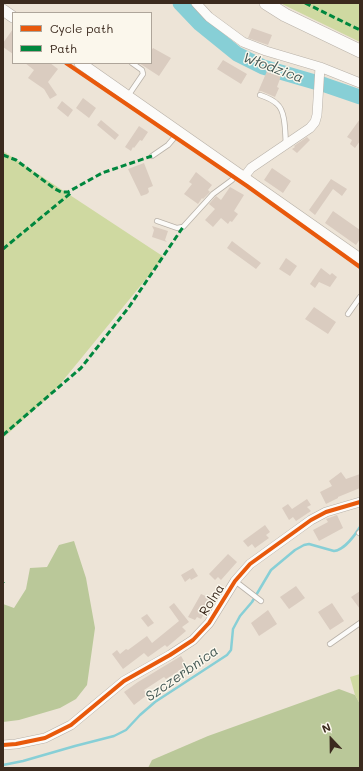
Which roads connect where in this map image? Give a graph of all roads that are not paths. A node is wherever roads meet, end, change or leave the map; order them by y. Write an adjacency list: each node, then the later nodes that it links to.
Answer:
1 (196, 3): 8 (street)
2 (266, 3): 5 (main road)
3 (3, 10): 4 (street)
4 (12, 16)
5 (360, 51)
6 (81, 64): 11 (street)
7 (133, 64): 11 (lane)
8 (320, 69): 9 (street); 13 (street)
9 (360, 83)
10 (260, 95): 13 (lane)
11 (128, 96): 12 (street)
12 (179, 132): 14 (lane); 15 (street)
13 (286, 145): 15 (street)
14 (152, 156)
15 (241, 175): 16 (lane); 17 (street)
16 (157, 221)
17 (360, 259)
18 (360, 297): 19 (lane)
19 (348, 314)
20 (360, 502): 21 (street, Rolna)
21 (236, 582): 22 (lane); 25 (street, Rolna)
22 (261, 601)
23 (360, 623): 24 (lane)
24 (330, 644)
25 (3, 745)

